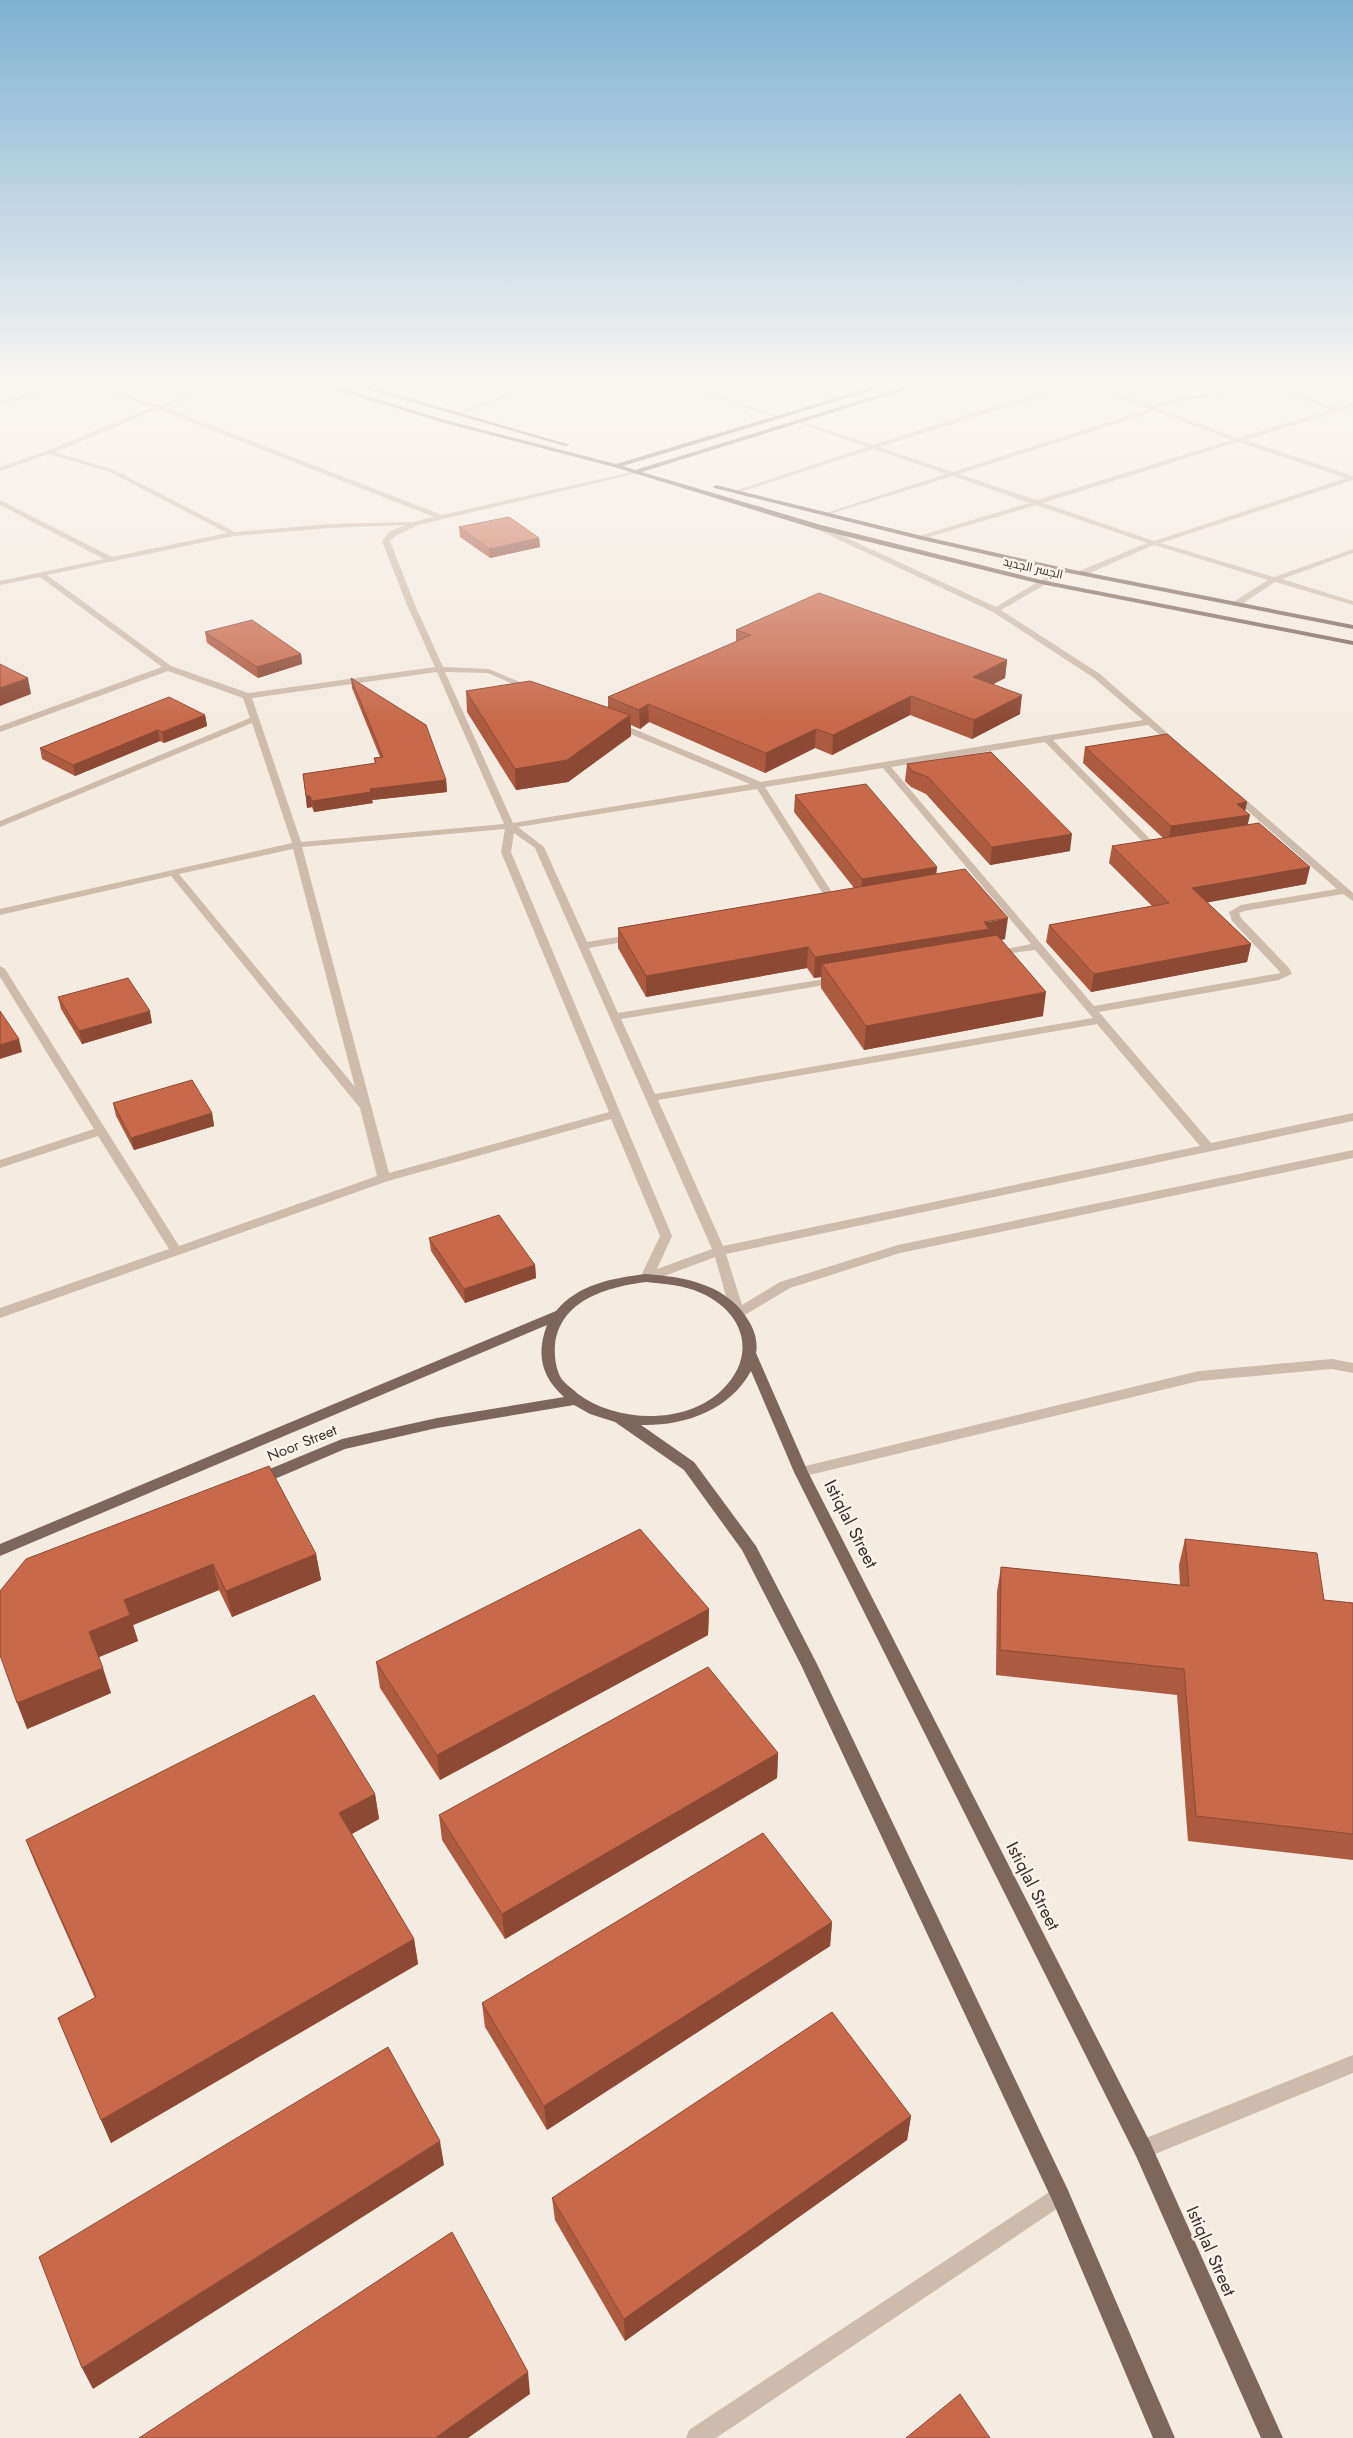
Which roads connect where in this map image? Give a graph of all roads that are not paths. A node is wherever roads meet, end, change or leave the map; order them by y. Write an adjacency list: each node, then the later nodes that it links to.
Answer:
1 (156, 494): 16 (street)
2 (381, 494): 13 (street)
3 (541, 494): 13 (street)
4 (709, 494): 15 (main road, الجسر الجديد)
5 (742, 494): 12 (main road, الجسر الجديد)
6 (891, 494): 12 (street)
7 (1008, 494): 11 (street)
8 (1064, 494): 11 (street)
9 (1305, 494): 18 (street)
10 (0, 502): 20 (street)
11 (1034, 503): 17 (street); 18 (street)
12 (828, 514): 17 (main road, الجسر الجديد)
13 (441, 517): 14 (street)
14 (416, 523): 16 (street); 33 (street)
15 (819, 526): 25 (main road, الجسر الجديد); 29 (street)
16 (234, 534): 20 (street)
17 (922, 538): 21 (main road, الجسر الجديد)
18 (1154, 543): 22 (street); 24 (street)
19 (1353, 551): 24 (street)
20 (112, 560): 23 (street)
21 (1064, 570): 22 (main road, الجسر الجديد); 25 (street)
22 (1082, 573): 28 (main road, الجسر الجديد)
23 (42, 575): 26 (street); 32 (street)
24 (1275, 579): 27 (street); 28 (street)
25 (1041, 582): 29 (street); 31 (main road, الجسر الجديد)
26 (0, 583)
27 (1353, 603)
28 (1236, 604): 30 (main road, الجسر الجديد)
29 (996, 610): 38 (street)
30 (1353, 626)
31 (1353, 644)
32 (168, 668): 35 (street); 39 (street)
33 (440, 669): 34 (street); 35 (street); 46 (street)
34 (543, 694)
35 (247, 696): 36 (street)
36 (255, 719): 45 (street); 49 (street)
37 (606, 721): 43 (street)
38 (1149, 722): 40 (street); 41 (street)
39 (0, 729)
40 (1046, 738): 42 (street); 50 (street)
41 (1186, 752)
42 (885, 765): 43 (street); 57 (street)
43 (759, 785): 46 (street); 53 (street)
44 (1229, 789): 47 (street)
45 (0, 824)
46 (510, 826): 49 (street); 56 (street); 66 (street)
47 (1280, 832): 48 (street); 52 (street)
48 (1261, 835)
49 (298, 845): 51 (street); 65 (street)
50 (1175, 846)
51 (173, 873): 54 (street); 65 (street)
52 (1350, 895): 61 (street)
53 (834, 905)
54 (0, 912)
55 (641, 936): 56 (street)
56 (583, 946): 62 (street)
57 (1038, 946): 58 (street); 61 (street)
58 (979, 956)
59 (0, 969): 68 (street)
60 (851, 978): 62 (street)
61 (1092, 1010): 63 (street)
62 (615, 1017): 64 (street)
63 (1100, 1020): 64 (street); 69 (street)
64 (650, 1098): 73 (street)
65 (366, 1108): 72 (street)
66 (615, 1114): 72 (street); 75 (street)
67 (1353, 1117): 69 (street)
68 (101, 1131): 71 (street); 74 (street)
69 (1208, 1148): 73 (street)
70 (1353, 1154): 77 (street)
71 (0, 1164)
72 (384, 1178): 74 (street)
73 (719, 1251): 75 (street); 77 (street)
74 (176, 1252): 76 (street)
75 (646, 1278): 77 (main road); 78 (main road)
76 (0, 1314)
77 (738, 1314): 79 (main road)
78 (559, 1315): 81 (main road); 85 (main road, Noor Street)
79 (751, 1356): 82 (main road); 83 (main road, Istiqlal Street)
80 (1353, 1368): 83 (street)
81 (576, 1400): 82 (main road); 84 (main road, Noor Street)
82 (620, 1418): 88 (main road)
83 (801, 1472): 87 (main road, Istiqlal Street)
84 (243, 1486)
85 (0, 1550)
86 (1353, 2064): 87 (street)
87 (1142, 2149): 91 (main road, Istiqlal Street)
88 (1060, 2195): 89 (street); 90 (main road)
89 (697, 2438)
90 (1164, 2438)
91 (1272, 2438)

